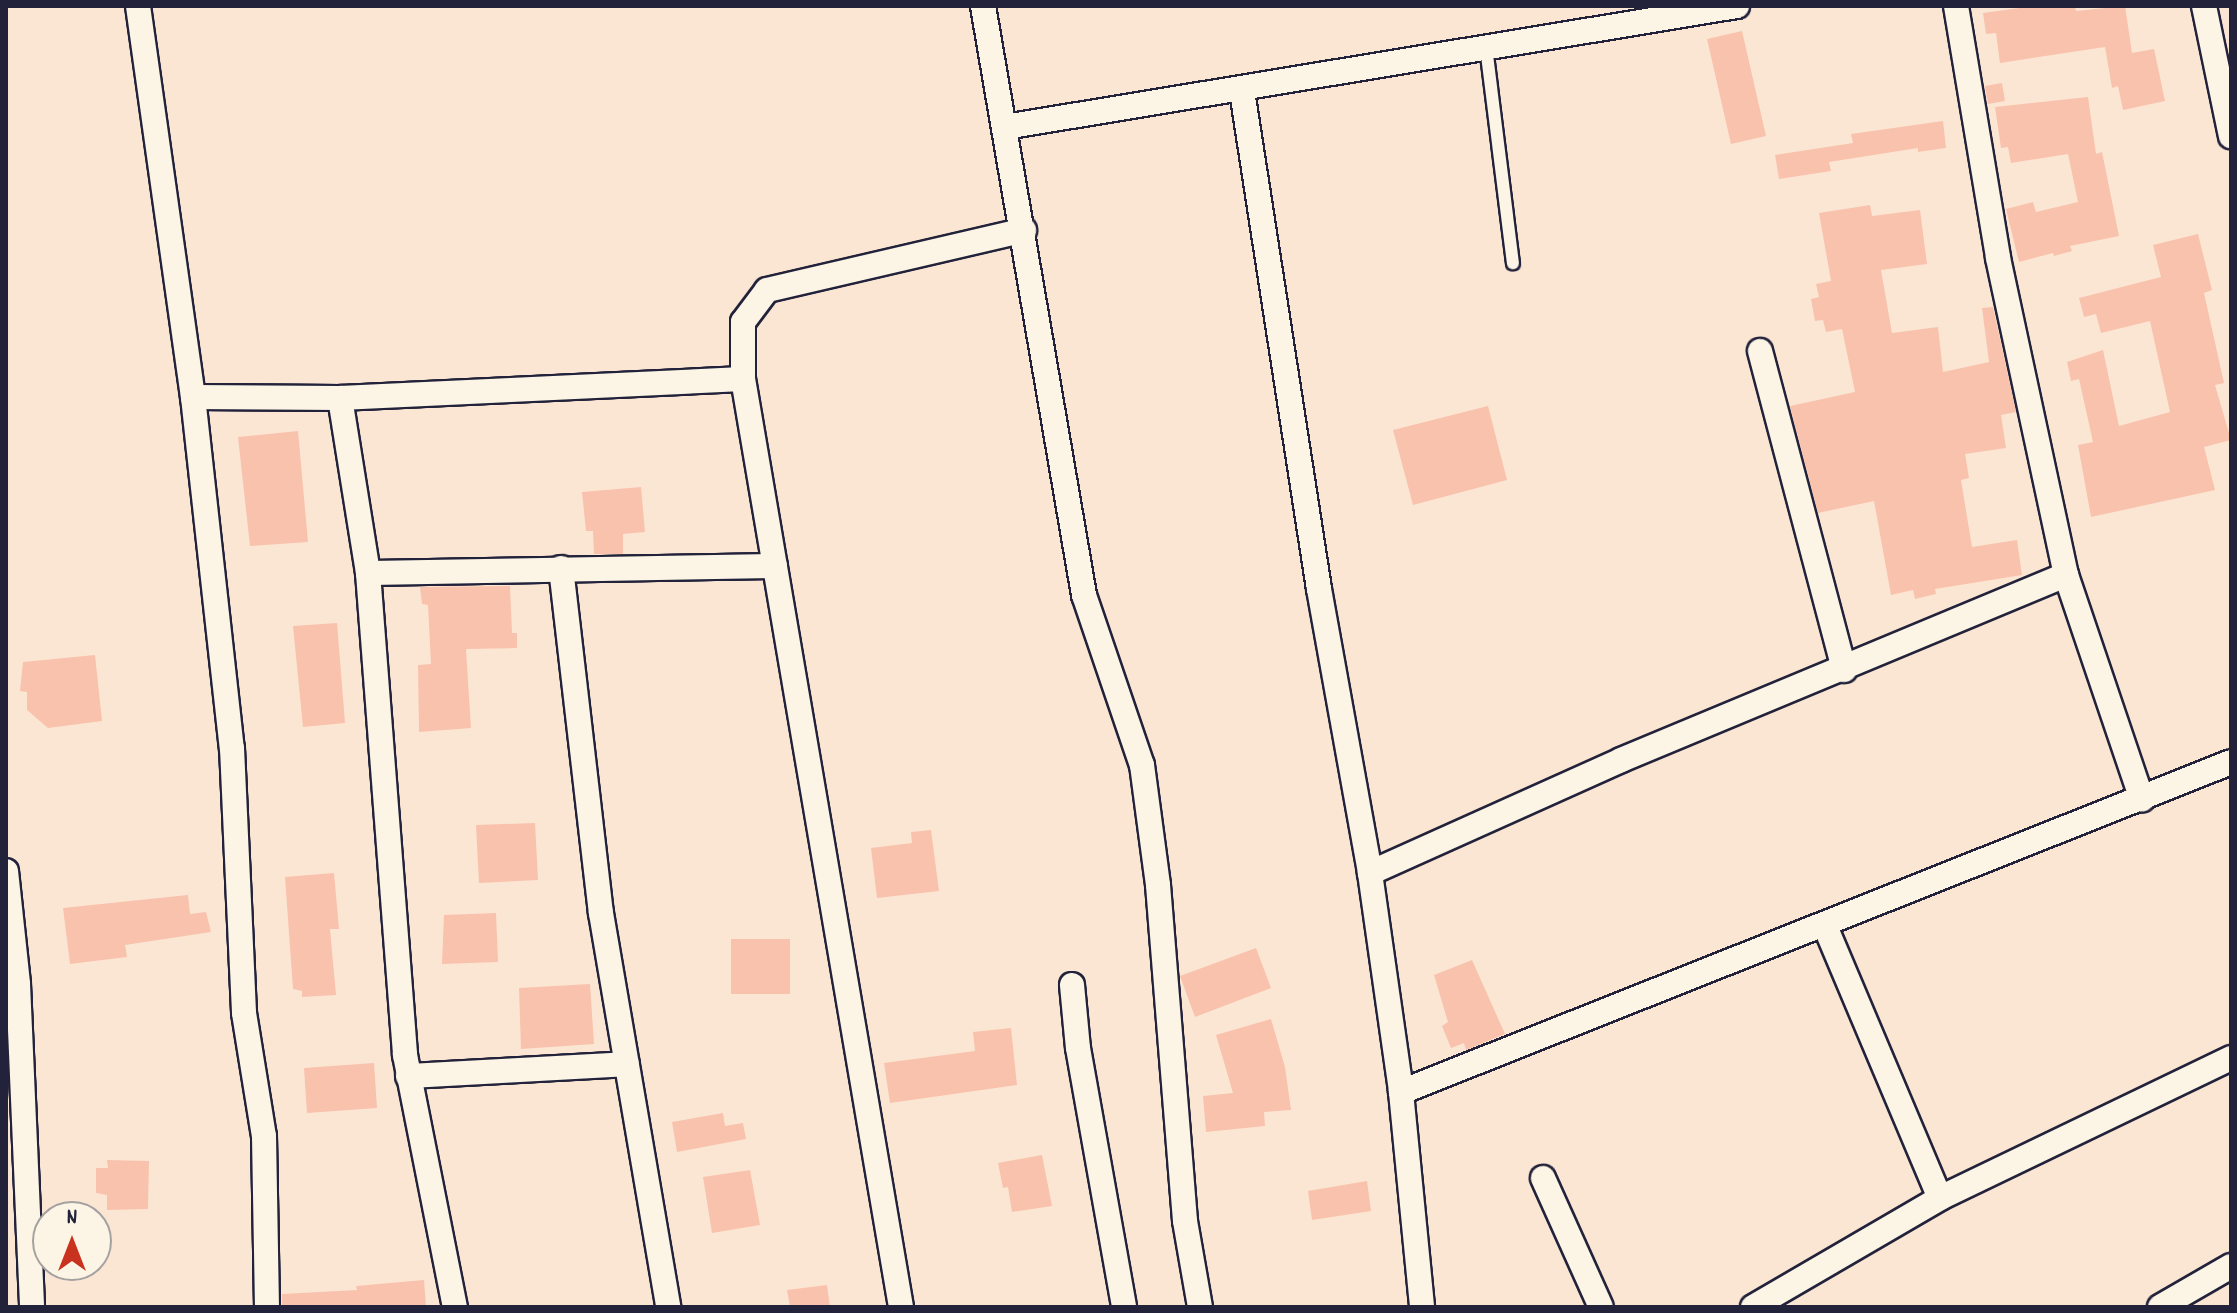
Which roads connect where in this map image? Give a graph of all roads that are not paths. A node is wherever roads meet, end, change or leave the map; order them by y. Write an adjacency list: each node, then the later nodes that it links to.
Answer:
1 (138, 6): 14 (street)
2 (983, 6): 8 (street)
3 (1737, 6): 6 (street)
4 (1956, 6): 19 (street)
5 (2204, 6): 9 (street)
6 (1486, 47): 7 (street); 11 (lane)
7 (1242, 91): 8 (street); 24 (street)
8 (1005, 127): 10 (street)
9 (2231, 136)
10 (1024, 230): 13 (street); 41 (street)
11 (1513, 263)
12 (1760, 351): 20 (street)
13 (743, 379): 15 (street); 16 (street)
14 (193, 397): 15 (street); 36 (street)
15 (340, 398): 18 (street)
16 (775, 566): 17 (street); 39 (street)
17 (561, 568): 18 (street); 29 (street)
18 (368, 573): 30 (street)
19 (2066, 575): 20 (street); 22 (street)
20 (1844, 670): 24 (street)
21 (2231, 762): 22 (street)
22 (2142, 799): 25 (street)
23 (6, 871): 26 (street)
24 (1370, 873): 31 (street)
25 (1825, 926): 31 (street); 33 (street)
26 (12, 982): 35 (street)
27 (1072, 985): 40 (street)
28 (2231, 1058): 33 (street)
29 (627, 1064): 30 (street); 38 (street)
30 (408, 1076): 37 (street)
31 (1401, 1092): 42 (street)
32 (1543, 1178): 43 (street)
33 (1940, 1198): 44 (street)
34 (2231, 1266): 45 (street)
35 (32, 1307)
36 (267, 1307)
37 (455, 1307)
38 (668, 1307)
39 (901, 1307)
40 (1124, 1307)
41 (1200, 1307)
42 (1422, 1307)
43 (1601, 1307)
44 (1753, 1307)
45 (2160, 1307)

